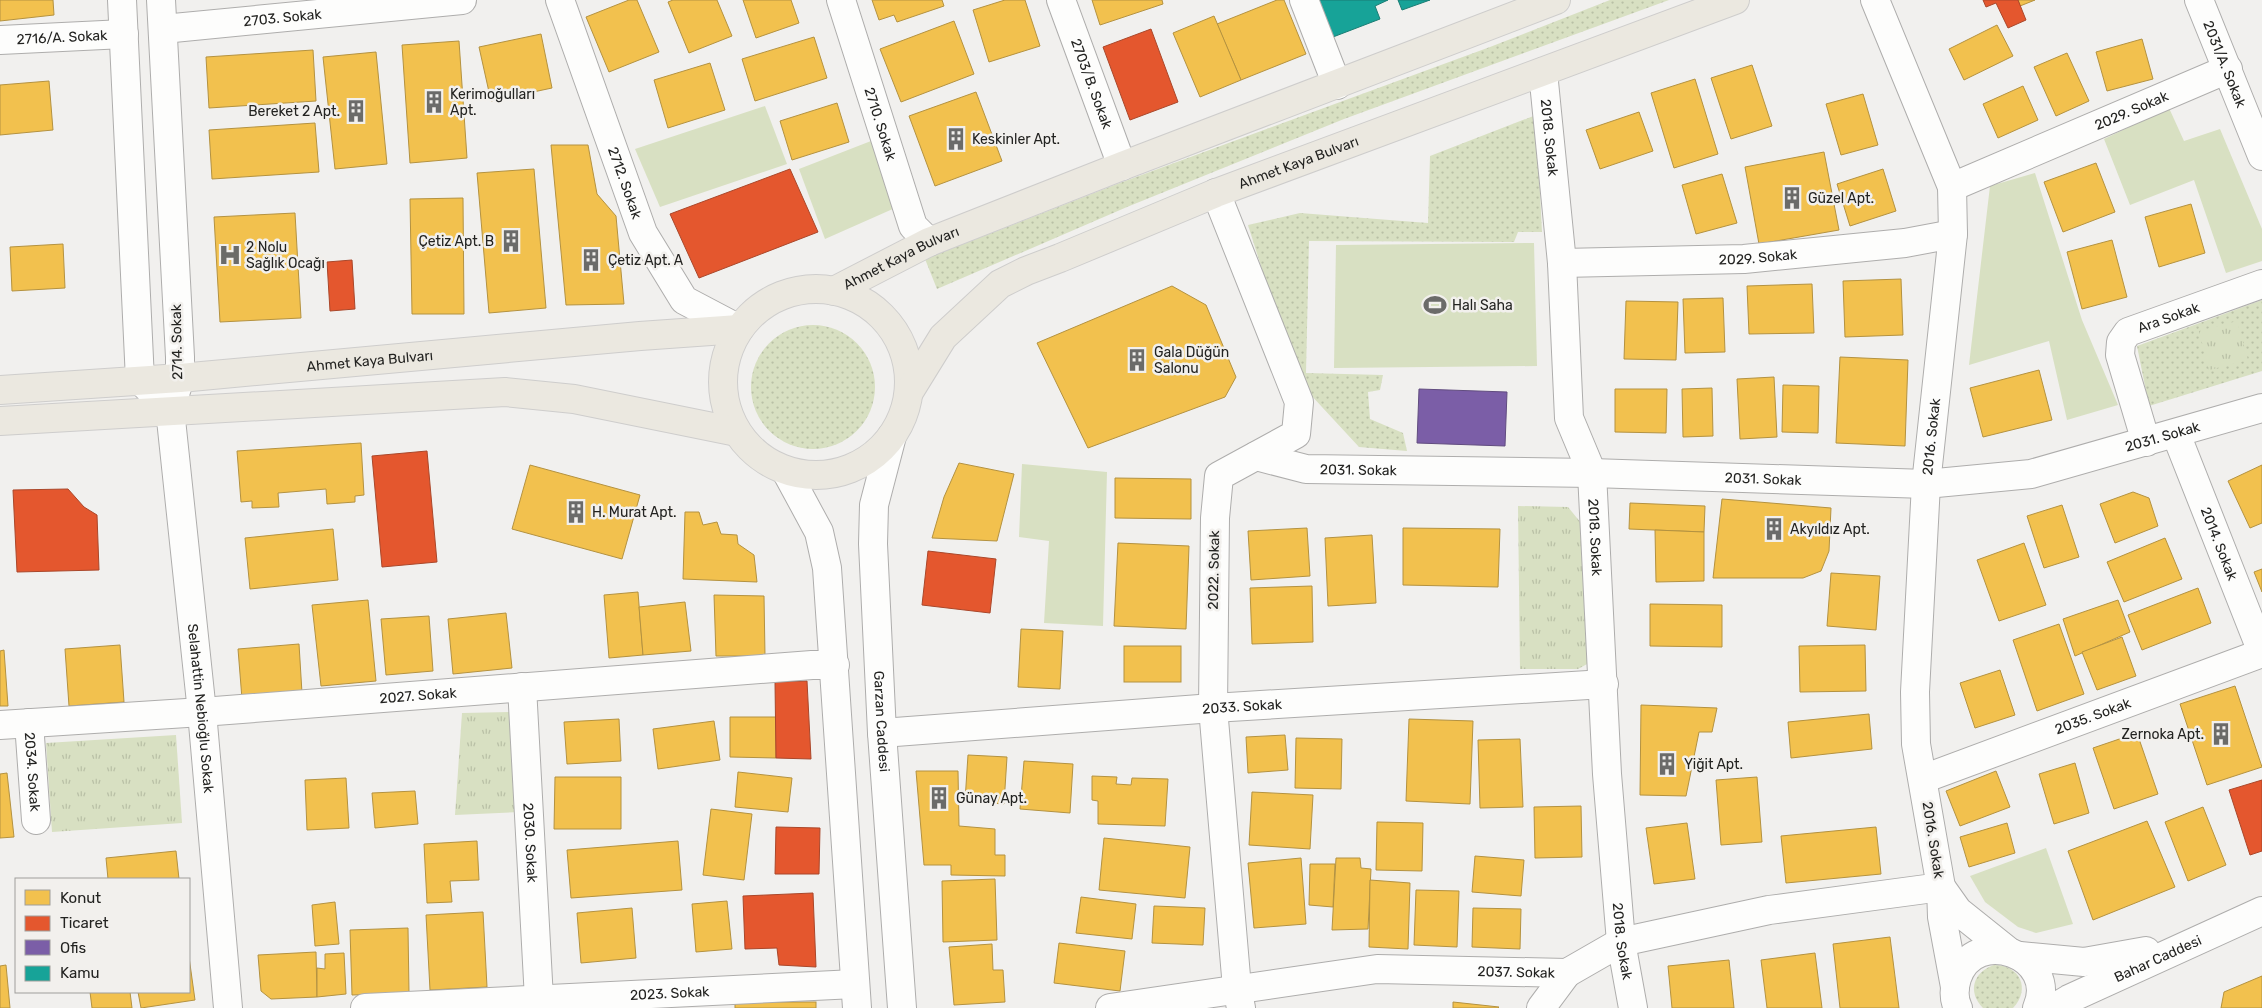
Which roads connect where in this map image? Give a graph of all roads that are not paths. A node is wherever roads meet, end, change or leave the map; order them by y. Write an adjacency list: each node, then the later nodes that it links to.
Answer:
1 (122, 0): 14 (street)
2 (161, 0): 13 (street, 2714. Sokak)
3 (462, 0): 13 (street, 2703. Sokak)
4 (560, 0): 28 (street, 2712. Sokak)
5 (841, 0): 24 (street, 2710. Sokak)
6 (1061, 0): 20 (street, 2703/B. Sokak)
7 (1304, 0): 18 (street)
8 (1556, 0): 12 (main road, Ahmet Kaya Bulvarı)
9 (1735, 0): 17 (main road, Ahmet Kaya Bulvarı)
10 (1875, 0): 21 (street, 2016. Sokak)
11 (2199, 0): 16 (street, 2031/A. Sokak)
12 (1521, 6): 18 (main road, Ahmet Kaya Bulvarı)
13 (163, 29): 29 (street, 2714. Sokak)
14 (124, 34): 15 (street, 2716/A. Sokak); 30 (street)
15 (0, 40)
16 (2228, 69): 19 (street, 2031/A. Sokak); 21 (street, 2029. Sokak)
17 (1543, 72): 22 (main road, Ahmet Kaya Bulvarı); 25 (street, 2018. Sokak)
18 (1336, 85): 20 (main road, Ahmet Kaya Bulvarı)
19 (2262, 156)
20 (1122, 166): 24 (main road, Ahmet Kaya Bulvarı)
21 (1952, 187): 23 (street, 2016. Sokak)
22 (1216, 193): 32 (main road, Ahmet Kaya Bulvarı); 40 (street, 2022. Sokak)
23 (1953, 234): 25 (street, 2029. Sokak); 43 (street, 2016. Sokak)
24 (929, 242): 27 (main road, Ahmet Kaya Bulvarı)
25 (1562, 263): 42 (street, 2018. Sokak)
26 (2262, 284): 39 (street, Ara Sokak)
27 (834, 291): 28 (main road); 32 (main road)
28 (739, 329): 29 (main road, Ahmet Kaya Bulvarı); 36 (main road)
29 (180, 378): 30 (main road, Ahmet Kaya Bulvarı); 34 (street, 2714. Sokak)
30 (140, 380): 31 (main road, Ahmet Kaya Bulvarı); 34 (street, 2714. Sokak)
31 (0, 390)
32 (909, 392): 38 (main road)
33 (2262, 408): 37 (street, 2031. Sokak)
34 (170, 410): 35 (main road); 36 (main road); 49 (street, Selahattin Nebioğlu Sokak)
35 (0, 421)
36 (737, 432): 41 (main road)
37 (2176, 434): 39 (street, 2031. Sokak); 44 (street, 2014. Sokak)
38 (892, 436): 41 (main road); 52 (street, Garzan Caddesi)
39 (2146, 442): 43 (street, 2031. Sokak)
40 (1256, 456): 42 (street, 2031. Sokak); 48 (street, 2022. Sokak)
41 (786, 471): 45 (street)
42 (1592, 473): 43 (street, 2031. Sokak); 46 (street, 2018. Sokak)
43 (1926, 484): 53 (street, 2016. Sokak)
44 (2262, 652): 53 (street, 2035. Sokak)
45 (835, 665): 47 (street, 2027. Sokak); 61 (street)
46 (1604, 684): 48 (street, 2033. Sokak); 58 (street, 2018. Sokak)
47 (522, 687): 49 (street, 2027. Sokak); 64 (street, 2030. Sokak)
48 (1212, 708): 52 (street, 2033. Sokak); 63 (street, 2022. Sokak)
49 (202, 712): 50 (street, 2027. Sokak); 65 (street, Selahattin Nebioğlu Sokak)
50 (29, 723): 51 (street, 2027. Sokak); 54 (street, 2034. Sokak)
51 (0, 725)
52 (882, 733): 67 (street, Garzan Caddesi)
53 (1923, 778): 55 (street, 2016. Sokak)
54 (36, 820)
55 (1941, 887): 58 (street, 2037. Sokak); 59 (street); 62 (street, 2016. Sokak)
56 (2262, 911): 57 (street, Bahar Caddesi)
57 (2197, 940): 59 (street); 72 (street, Bahar Caddesi)
58 (1621, 942): 60 (street, 2037. Sokak); 70 (street, 2018. Sokak)
59 (2014, 953): 62 (street); 71 (street)
60 (1567, 973): 63 (street, 2037. Sokak); 69 (street)
61 (856, 996): 64 (street, 2023. Sokak)
62 (1956, 997)
63 (1239, 998): 68 (street, 2037. Sokak)
64 (539, 999): 66 (street, 2023. Sokak)
65 (228, 1008)
66 (365, 1008)
67 (902, 1008)
68 (1110, 1008)
69 (1541, 1008)
70 (1633, 1008)
71 (2038, 1008)
72 (2054, 1008)

